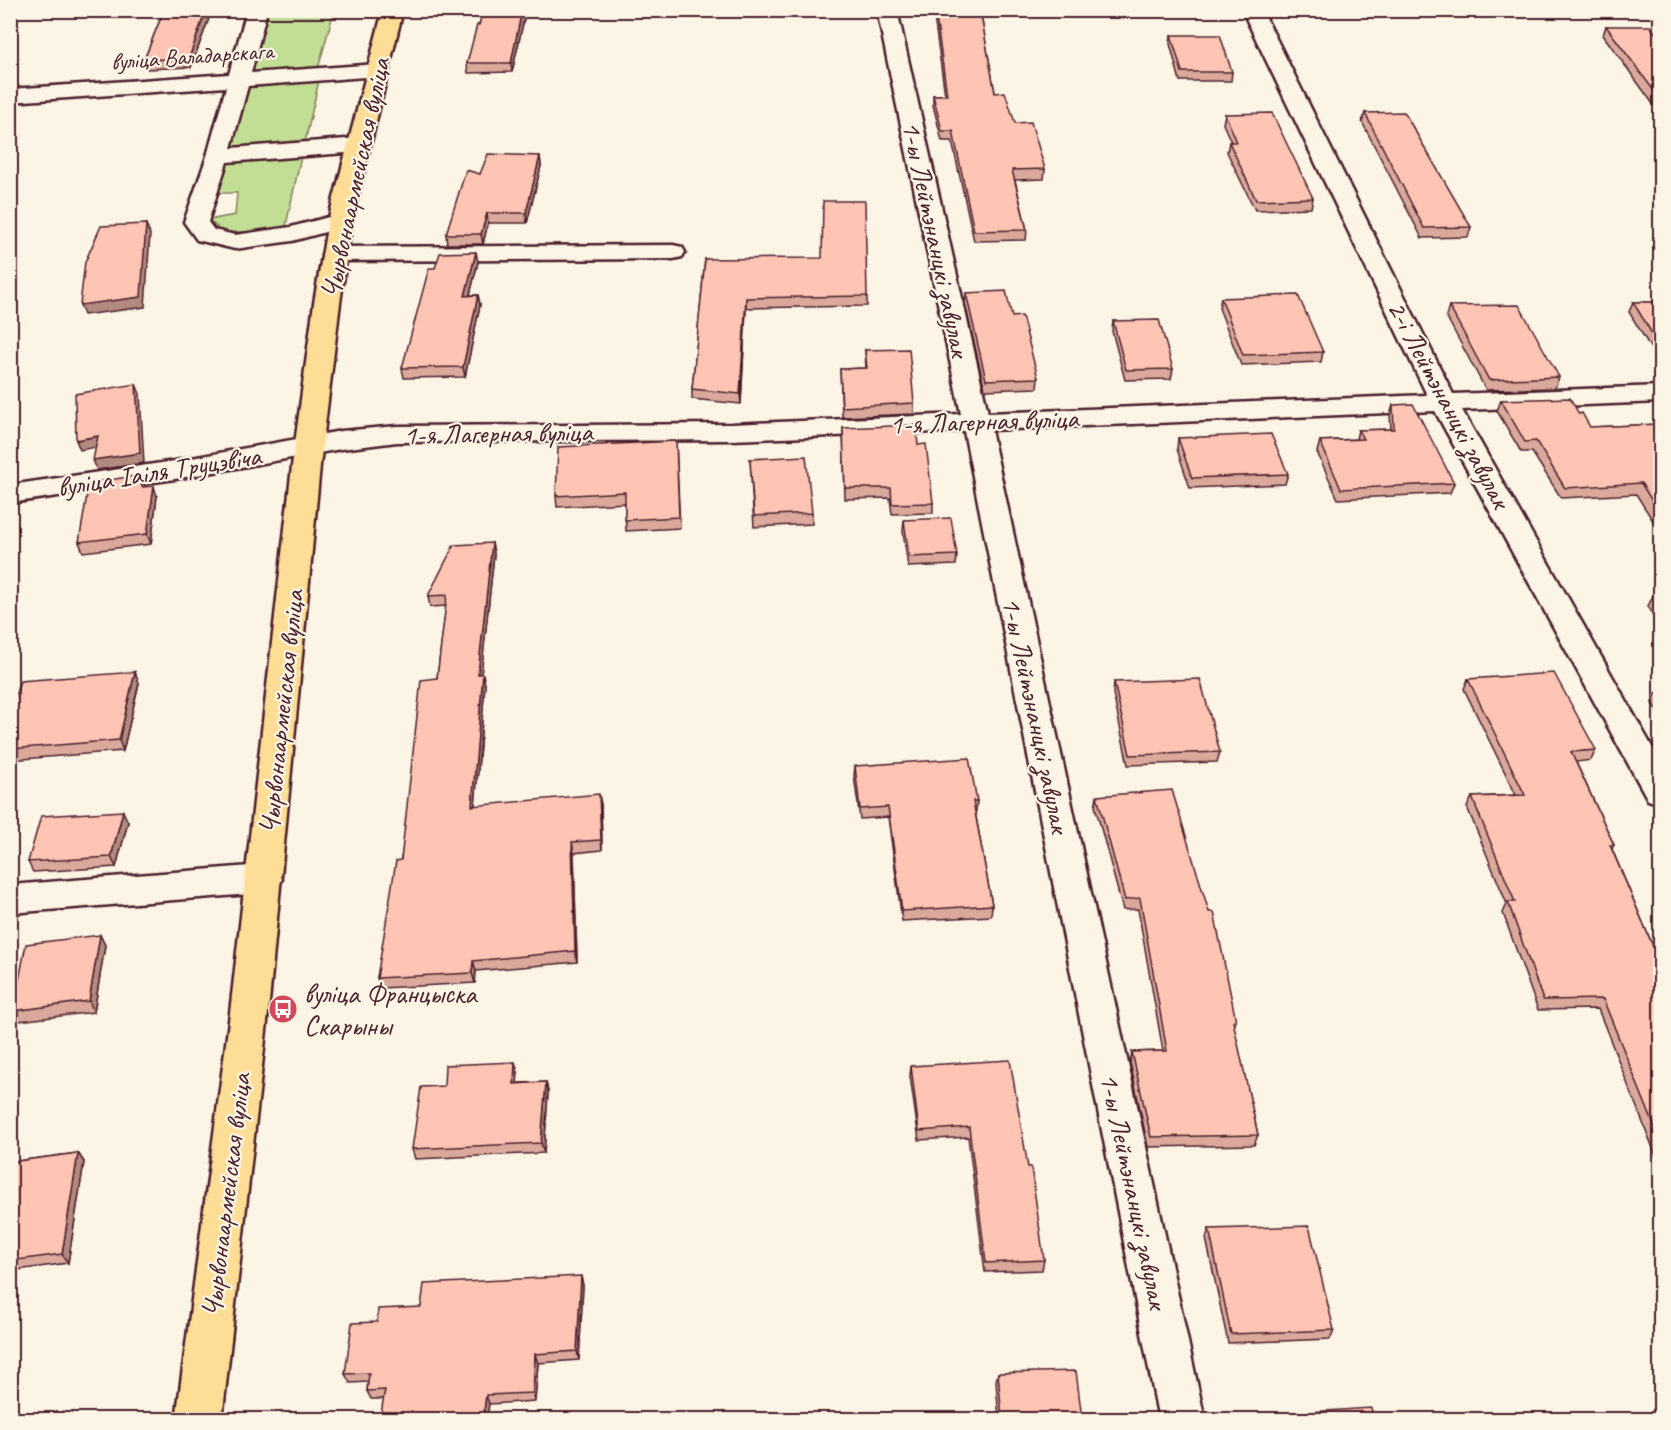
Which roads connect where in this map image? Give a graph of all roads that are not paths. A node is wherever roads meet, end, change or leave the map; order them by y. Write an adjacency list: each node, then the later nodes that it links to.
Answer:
1 (257, 10): 6 (street)
2 (393, 10): 5 (main road, Чырвонаармейская вуліца)
3 (887, 10): 15 (street, 1-ы Лейтэнанцкі завулак)
4 (1252, 10): 14 (street, 2-і Лейтэнанцкі завулак)
5 (378, 70): 6 (street, вуліца Валадарскага); 8 (main road, Чырвонаармейская вуліца)
6 (239, 80): 7 (street, вуліца Валадарскага); 9 (street)
7 (10, 96)
8 (359, 145): 9 (street); 10 (main road, Чырвонаармейская вуліца)
9 (218, 156): 10 (street)
10 (340, 220): 12 (main road, Чырвонаармейская вуліца)
11 (673, 252): 12 (street)
12 (334, 254): 16 (main road, Чырвонаармейская вуліца)
13 (1660, 394): 14 (street, 1-я Лагерная вуліца)
14 (1444, 403): 15 (street, 1-я Лагерная вуліца); 18 (street, 2-і Лейтэнанцкі завулак)
15 (976, 422): 16 (street, 1-я Лагерная вуліца); 22 (street, 1-ы Лейтэнанцкі завулак)
16 (308, 447): 17 (street, вуліца Іаіля Труцэвіча); 19 (main road, Чырвонаармейская вуліца)
17 (10, 494)
18 (1660, 791)
19 (264, 879): 20 (street); 21 (main road, Чырвонаармейская вуліца)
20 (10, 899)
21 (199, 1419)
22 (1182, 1419)

